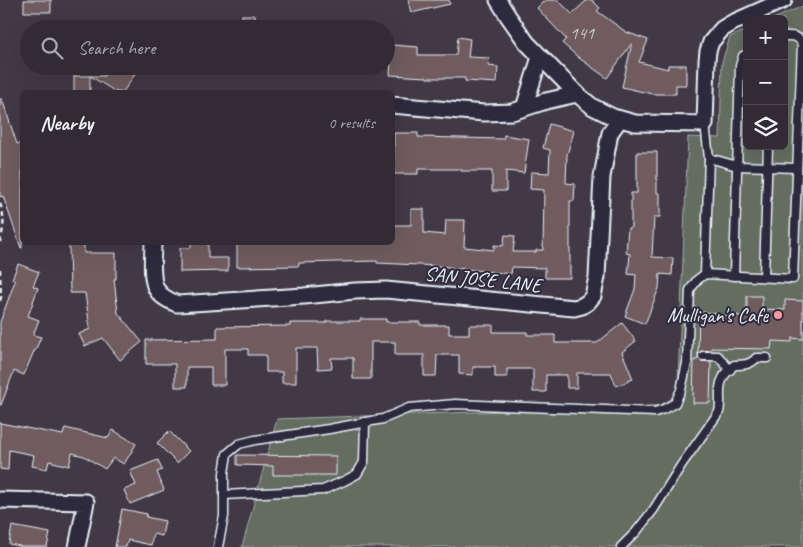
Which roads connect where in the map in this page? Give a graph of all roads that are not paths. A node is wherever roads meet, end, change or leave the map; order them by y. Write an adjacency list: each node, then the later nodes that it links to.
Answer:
1 (498, 0): 5 (street)
2 (784, 0): 10 (street)
3 (788, 36): 15 (lane)
4 (743, 56): 13 (lane)
5 (540, 57): 6 (street); 8 (street)
6 (577, 94): 8 (street); 9 (street)
7 (395, 105): 8 (street)
8 (524, 108)
9 (620, 119): 10 (street); 16 (street, SAN JOSE LANE)
10 (705, 124): 12 (lane)
11 (768, 150): 14 (lane)
12 (709, 158): 13 (lane); 17 (lane)
13 (737, 166): 14 (lane); 18 (lane)
14 (768, 167): 15 (lane); 19 (lane)
15 (797, 168): 19 (lane)
16 (153, 245)
17 (705, 274): 18 (lane); 23 (lane)
18 (734, 276): 19 (lane)
19 (764, 277)
20 (703, 356): 22 (lane)
21 (767, 358): 22 (lane)
22 (730, 370): 28 (lane)
23 (365, 422): 24 (lane); 24 (lane)
24 (224, 495): 27 (lane)
25 (0, 500): 26 (street)
26 (77, 547)
27 (218, 547)
28 (621, 547)

